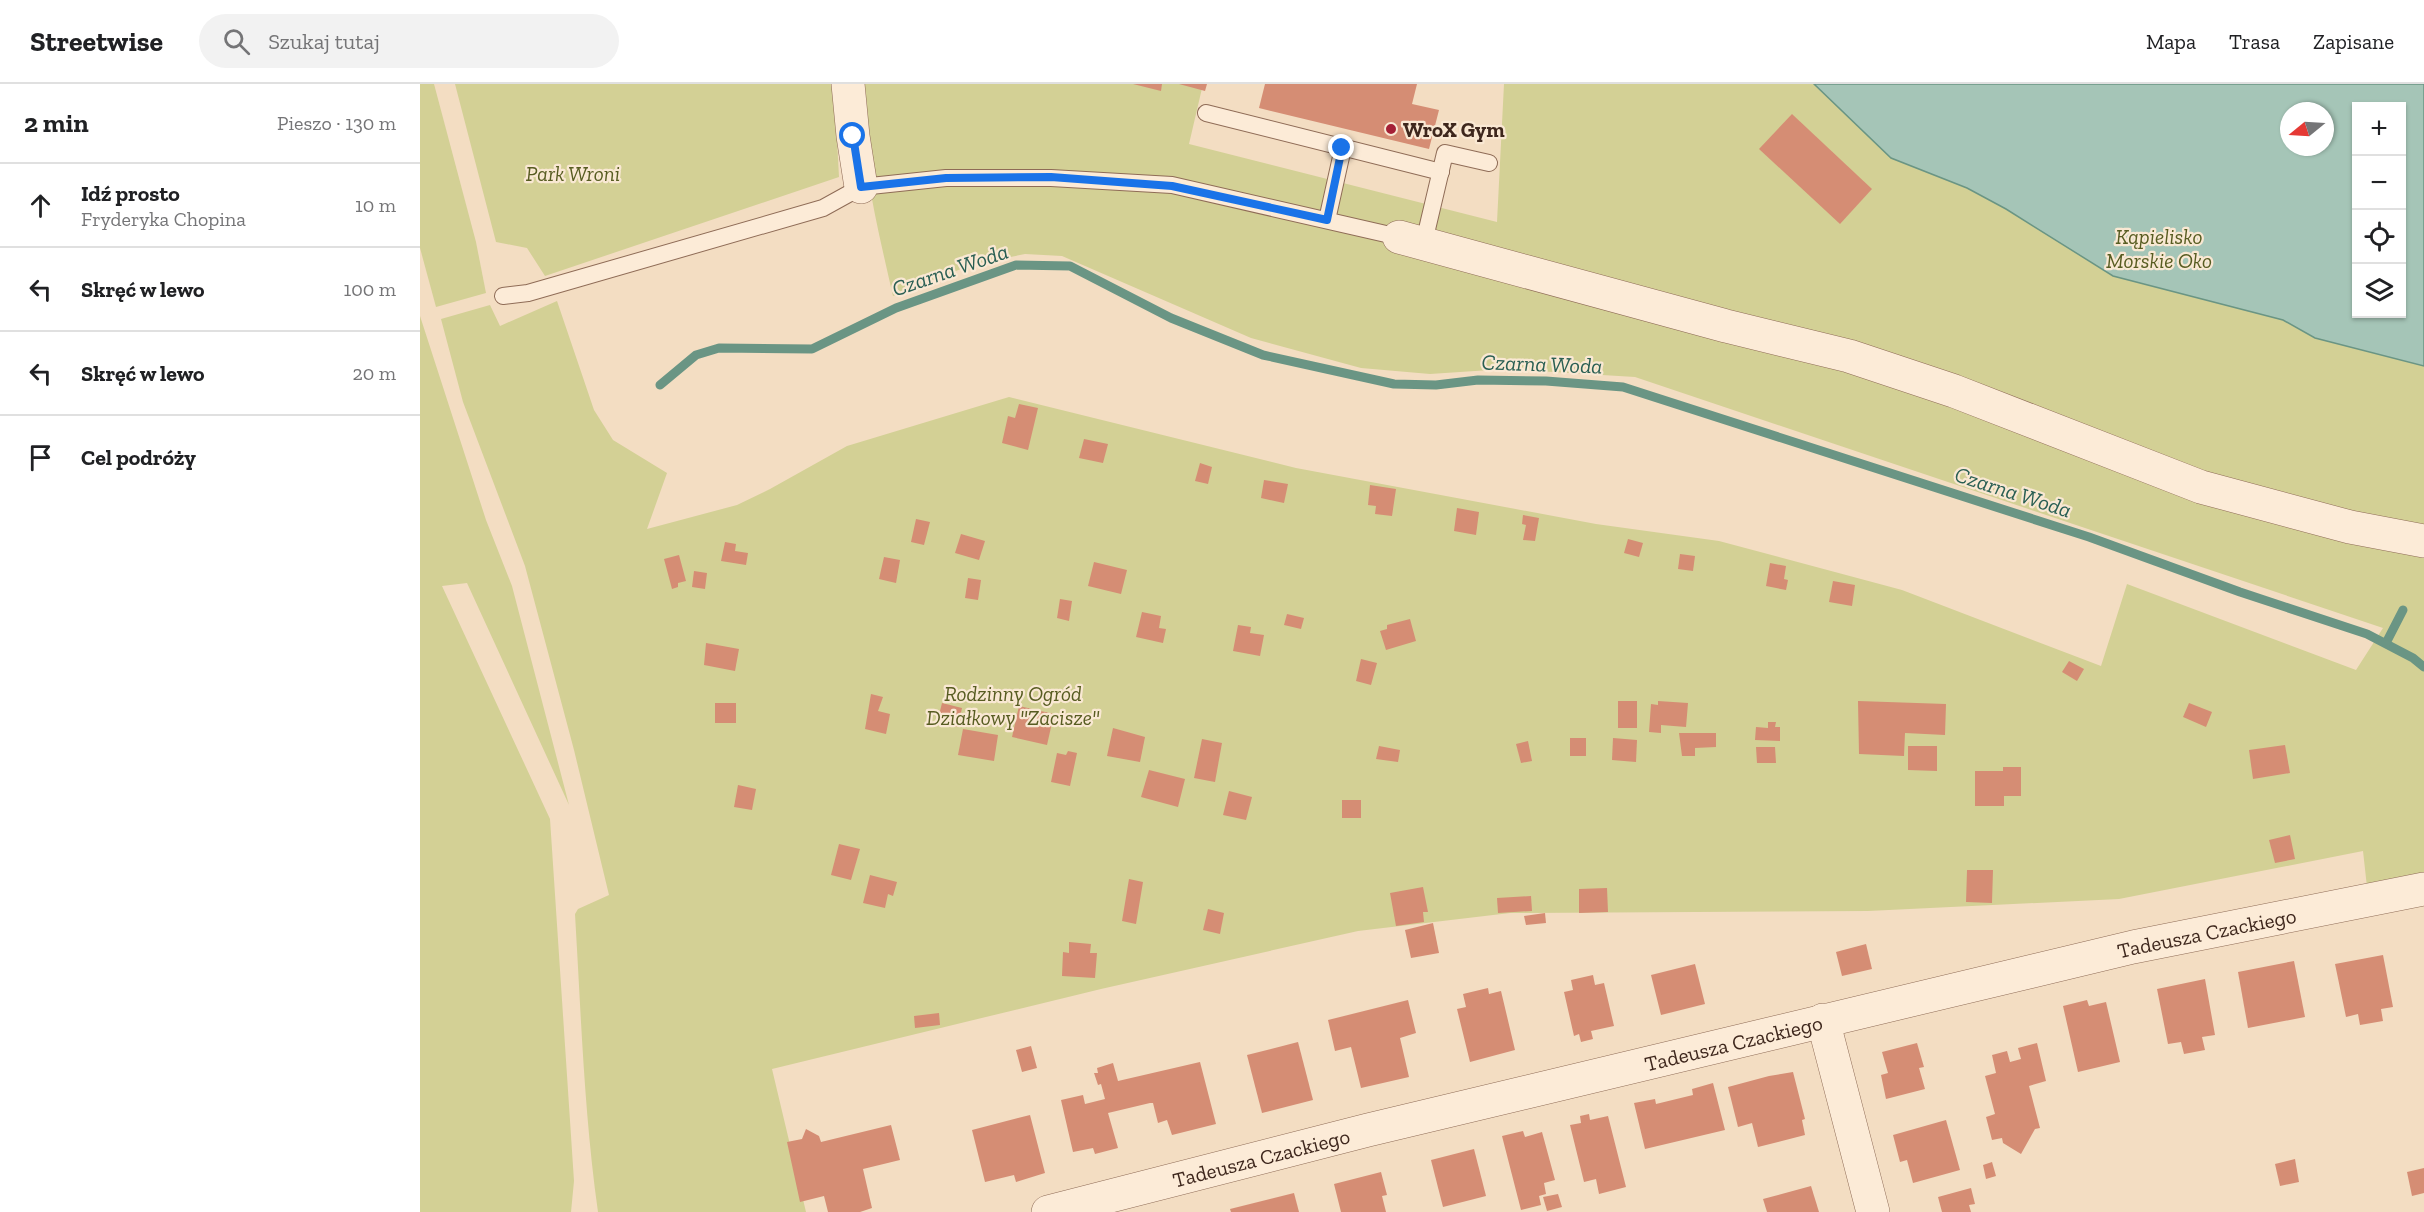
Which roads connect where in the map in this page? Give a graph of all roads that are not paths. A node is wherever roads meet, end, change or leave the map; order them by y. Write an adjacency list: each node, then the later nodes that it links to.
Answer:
1 (848, 84): 6 (street)
2 (1206, 113): 3 (lane)
3 (1342, 148): 5 (lane); 7 (lane)
4 (1489, 163): 5 (lane)
5 (1441, 172): 8 (lane)
6 (861, 187): 7 (lane); 9 (lane)
7 (1327, 220): 8 (lane)
8 (1412, 240): 10 (street)
9 (502, 296)
10 (2424, 541)
11 (2424, 889): 12 (street, Tadeusza Czackiego)
12 (1823, 1020): 13 (street, Tadeusza Czackiego); 14 (street)
13 (1048, 1212)
14 (1873, 1212)

